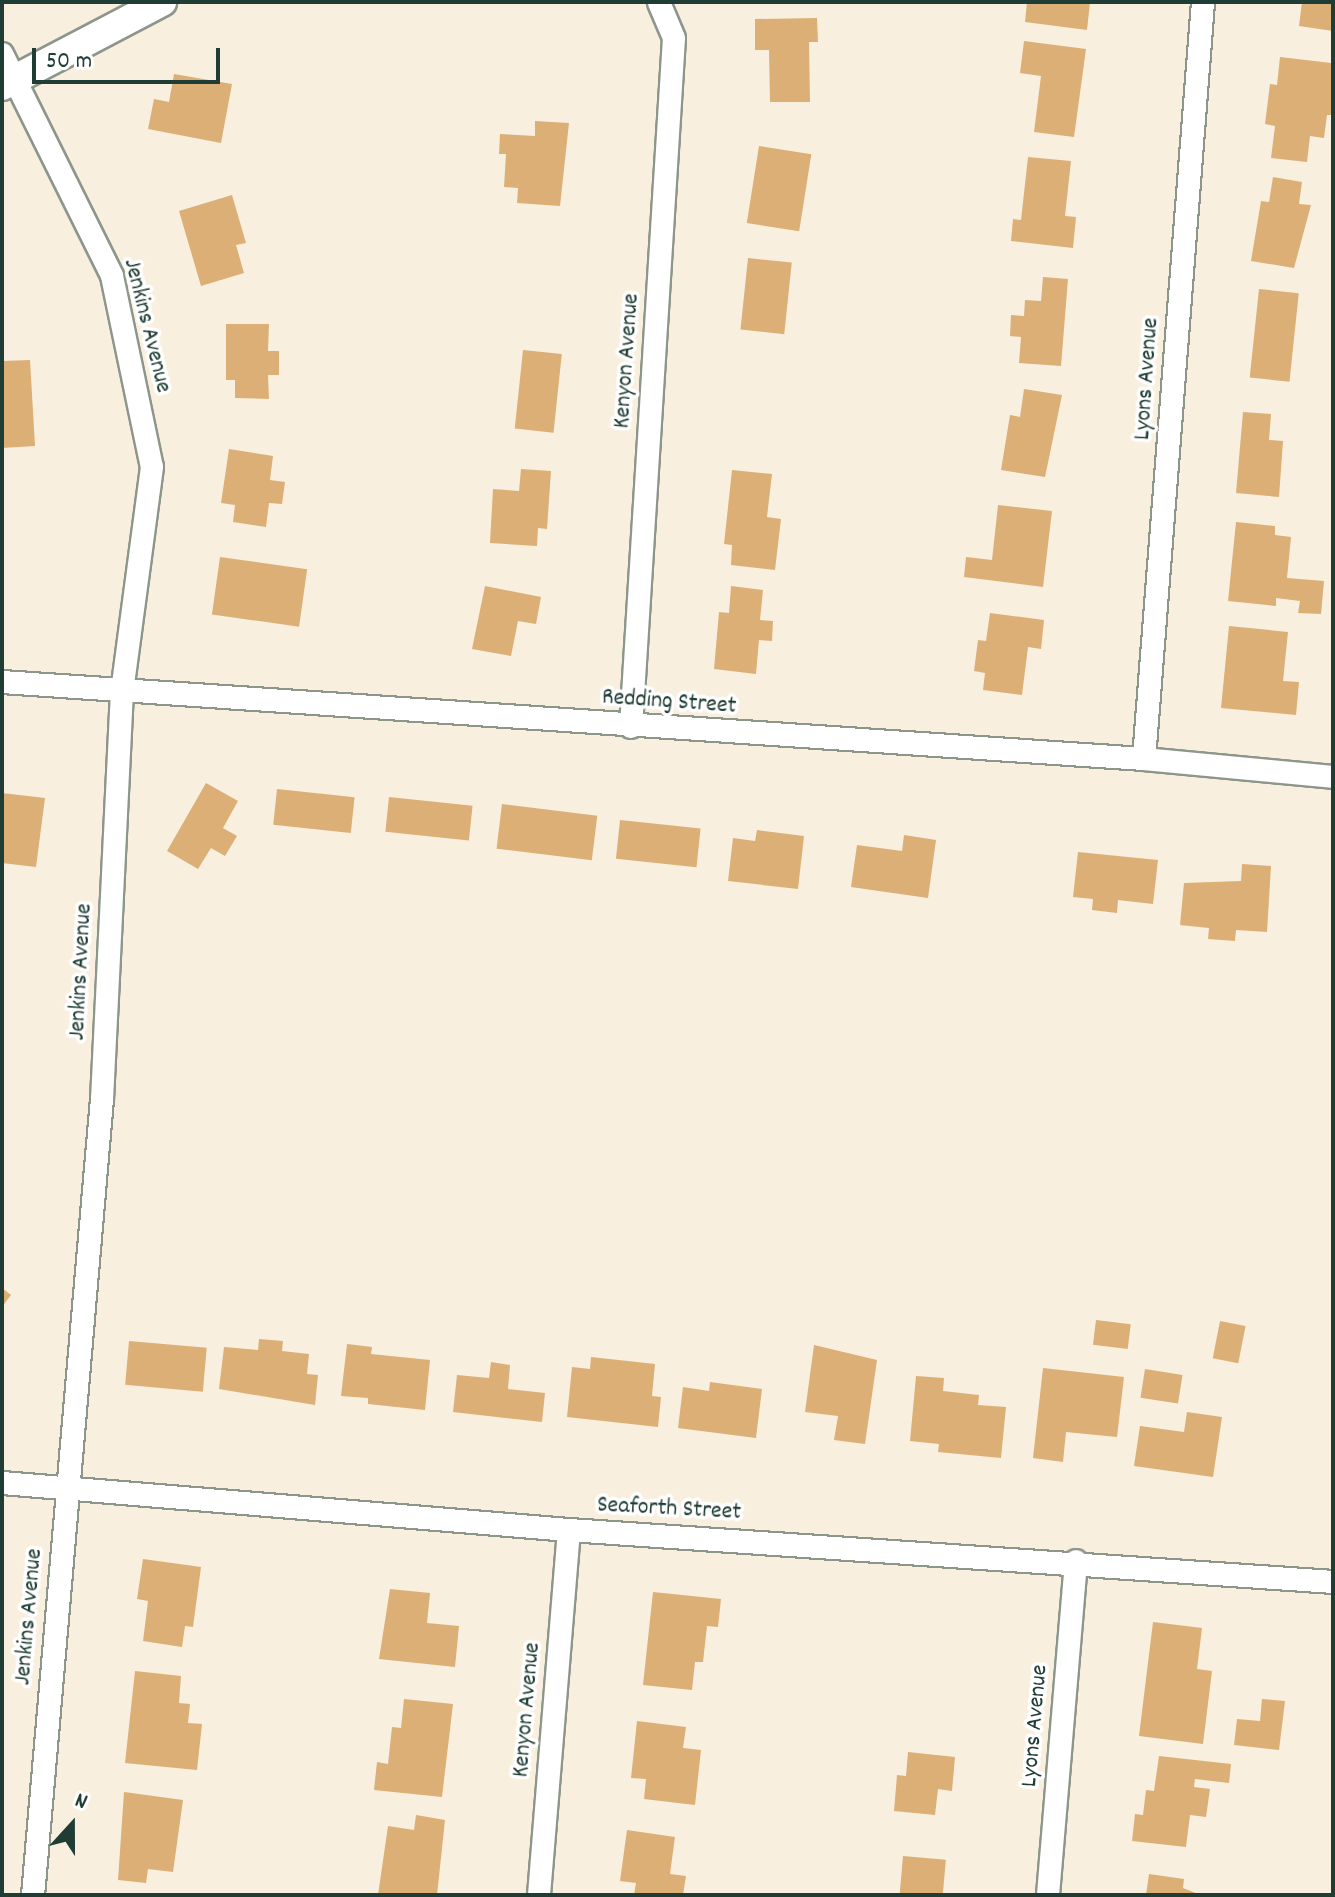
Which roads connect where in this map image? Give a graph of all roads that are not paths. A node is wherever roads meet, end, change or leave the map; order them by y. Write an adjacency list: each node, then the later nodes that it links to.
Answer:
1 (162, 2): 4 (street)
2 (659, 2): 7 (street, Kenyon Avenue)
3 (1203, 2): 8 (street, Lyons Avenue)
4 (7, 72): 6 (street, Jenkins Avenue)
5 (2, 682): 6 (street, Redding Street)
6 (122, 691): 7 (street, Redding Street); 11 (street, Jenkins Avenue)
7 (631, 727): 8 (street, Redding Street)
8 (1144, 759): 9 (street, Redding Street)
9 (1333, 777)
10 (2, 1483): 11 (street, Seaforth Street)
11 (67, 1488): 12 (street, Seaforth Street); 15 (street, Jenkins Avenue)
12 (569, 1530): 13 (street, Seaforth Street); 16 (street, Kenyon Avenue)
13 (1076, 1561): 14 (street, Seaforth Street); 17 (street, Lyons Avenue)
14 (1333, 1582)
15 (33, 1895)
16 (539, 1895)
17 (1048, 1895)

